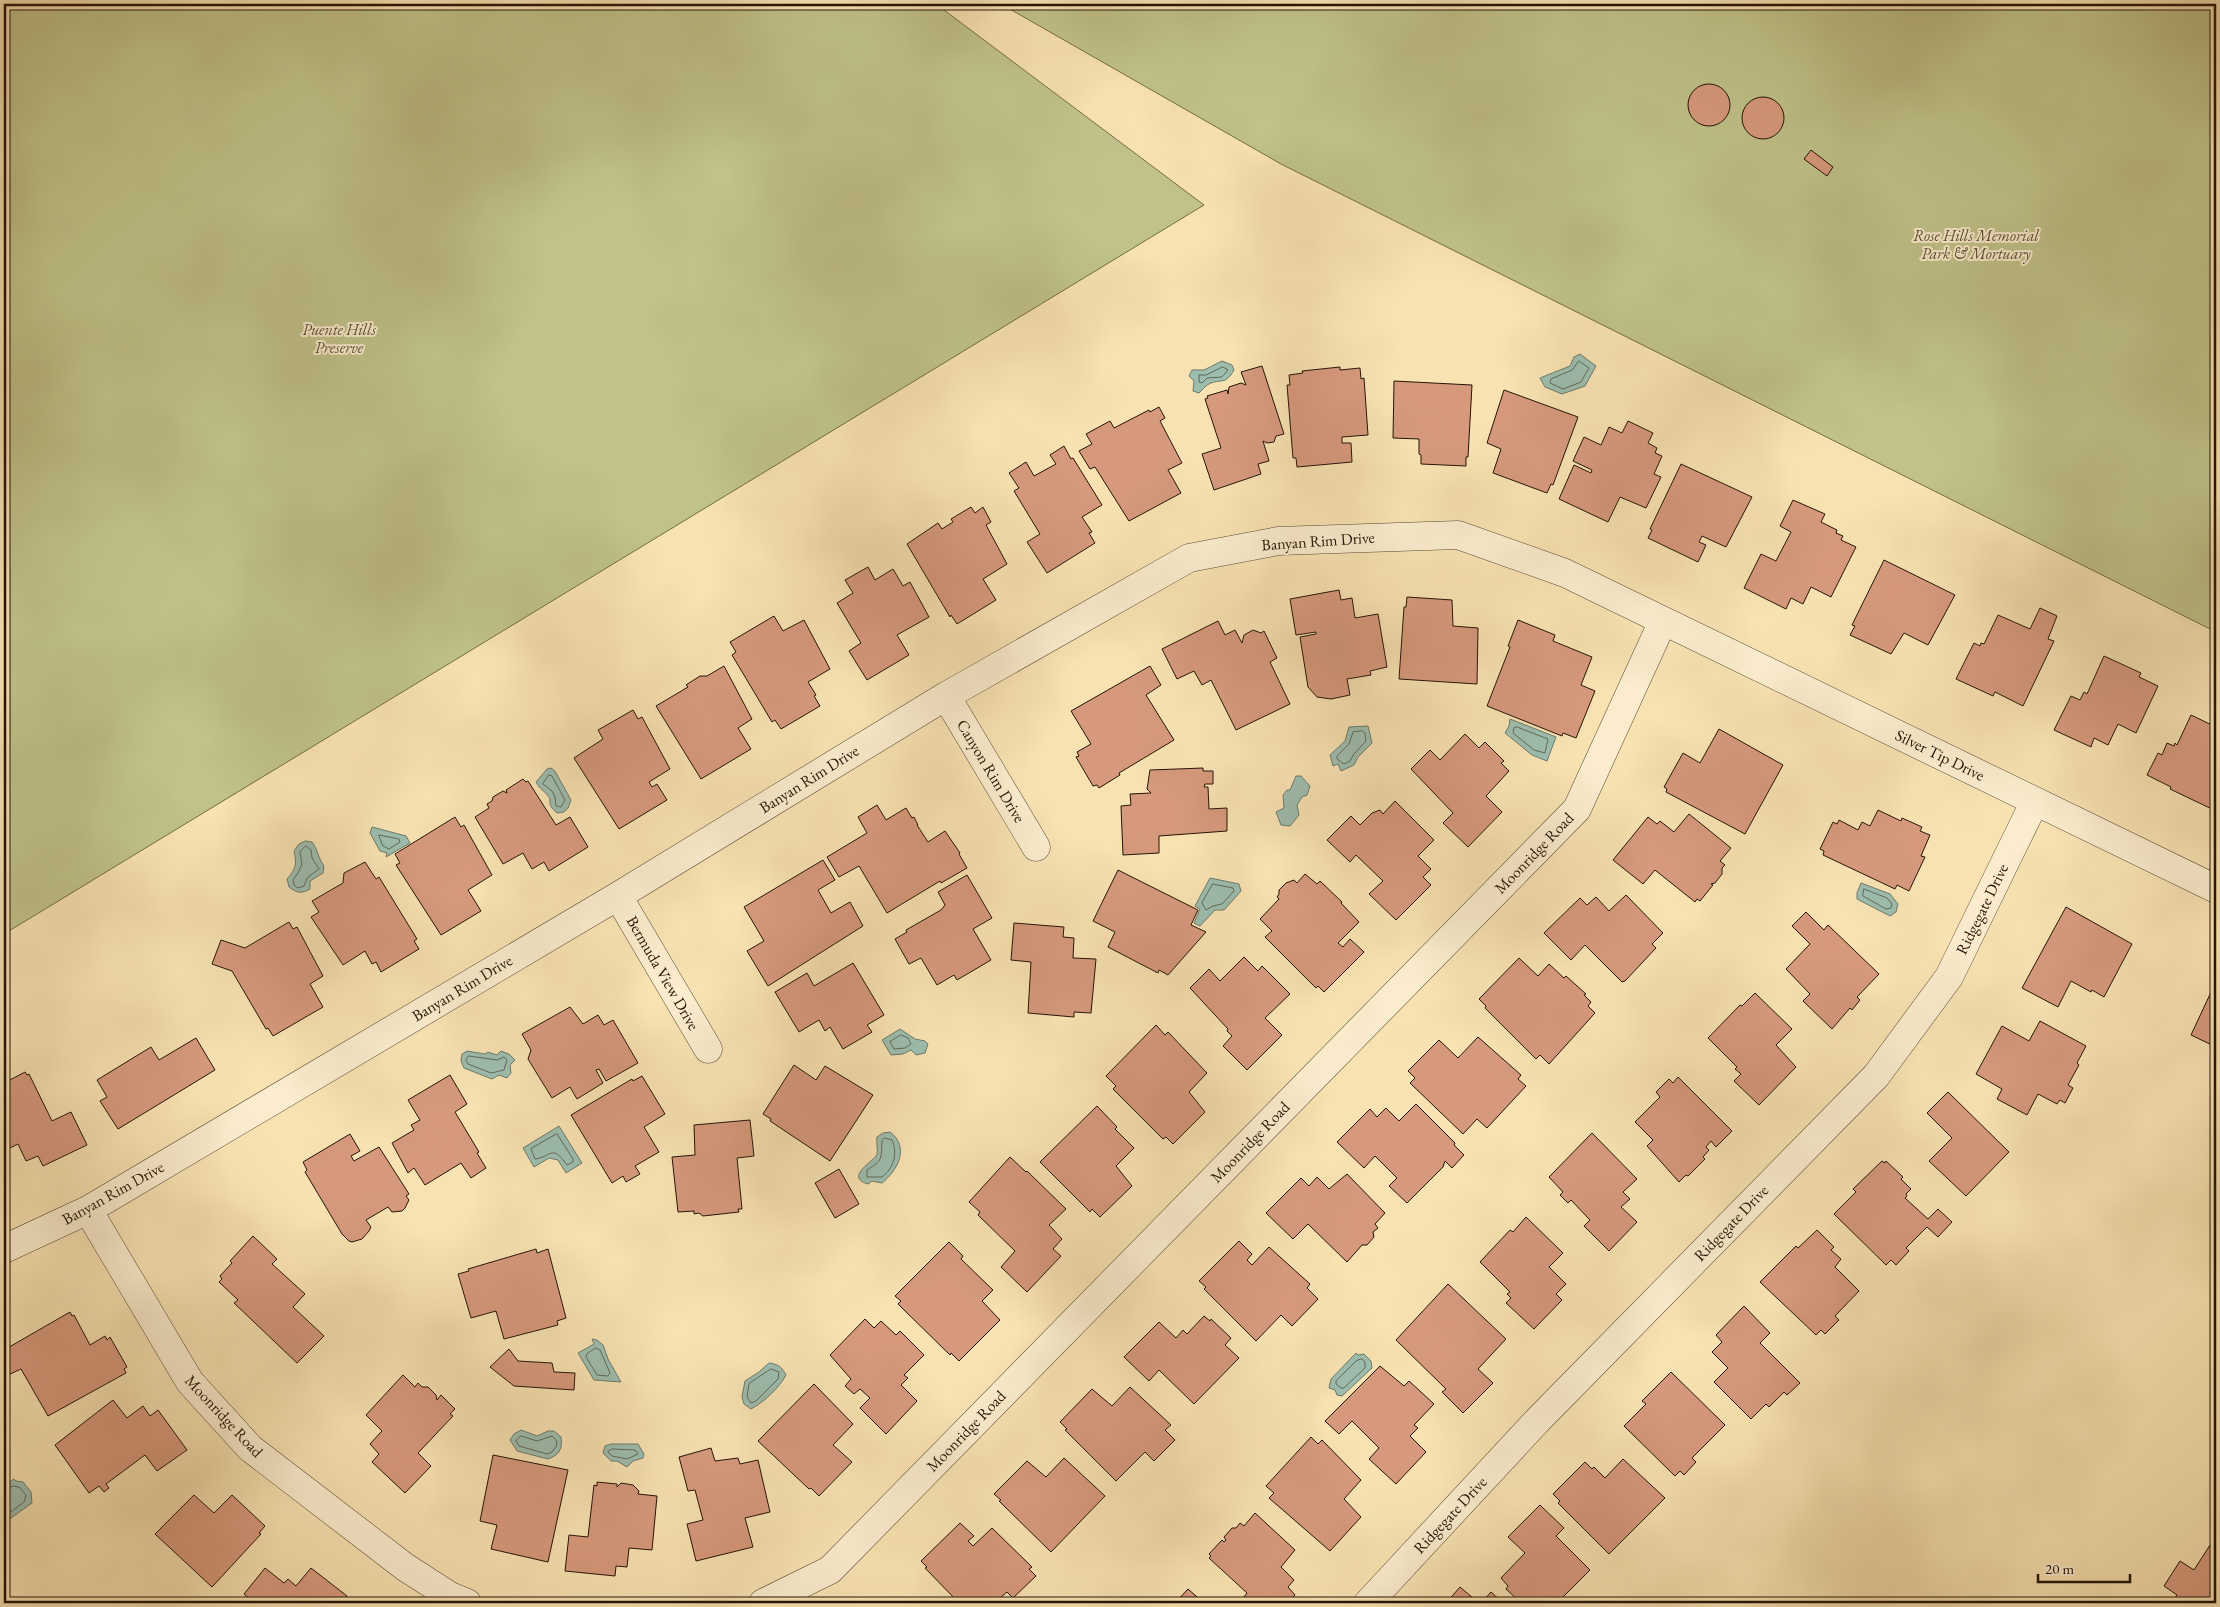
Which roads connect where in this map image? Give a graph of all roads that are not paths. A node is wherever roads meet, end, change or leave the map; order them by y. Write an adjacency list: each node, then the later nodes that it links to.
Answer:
1 (1663, 620): 2 (street, Banyan Rim Drive); 3 (street, Silver Tip Drive); 11 (street, Moonridge Road)
2 (946, 696): 4 (street, Canyon Rim Drive); 6 (street, Banyan Rim Drive)
3 (2035, 801): 5 (street, Silver Tip Drive); 12 (street, Ridgegate Drive)
4 (1036, 847)
5 (2216, 890)
6 (618, 896): 7 (street, Bermuda View Drive); 8 (street, Banyan Rim Drive)
7 (708, 1049)
8 (88, 1210): 9 (street, Banyan Rim Drive); 10 (street, Moonridge Road)
9 (4, 1249)
10 (467, 1603)
11 (763, 1603)
12 (1368, 1603)

